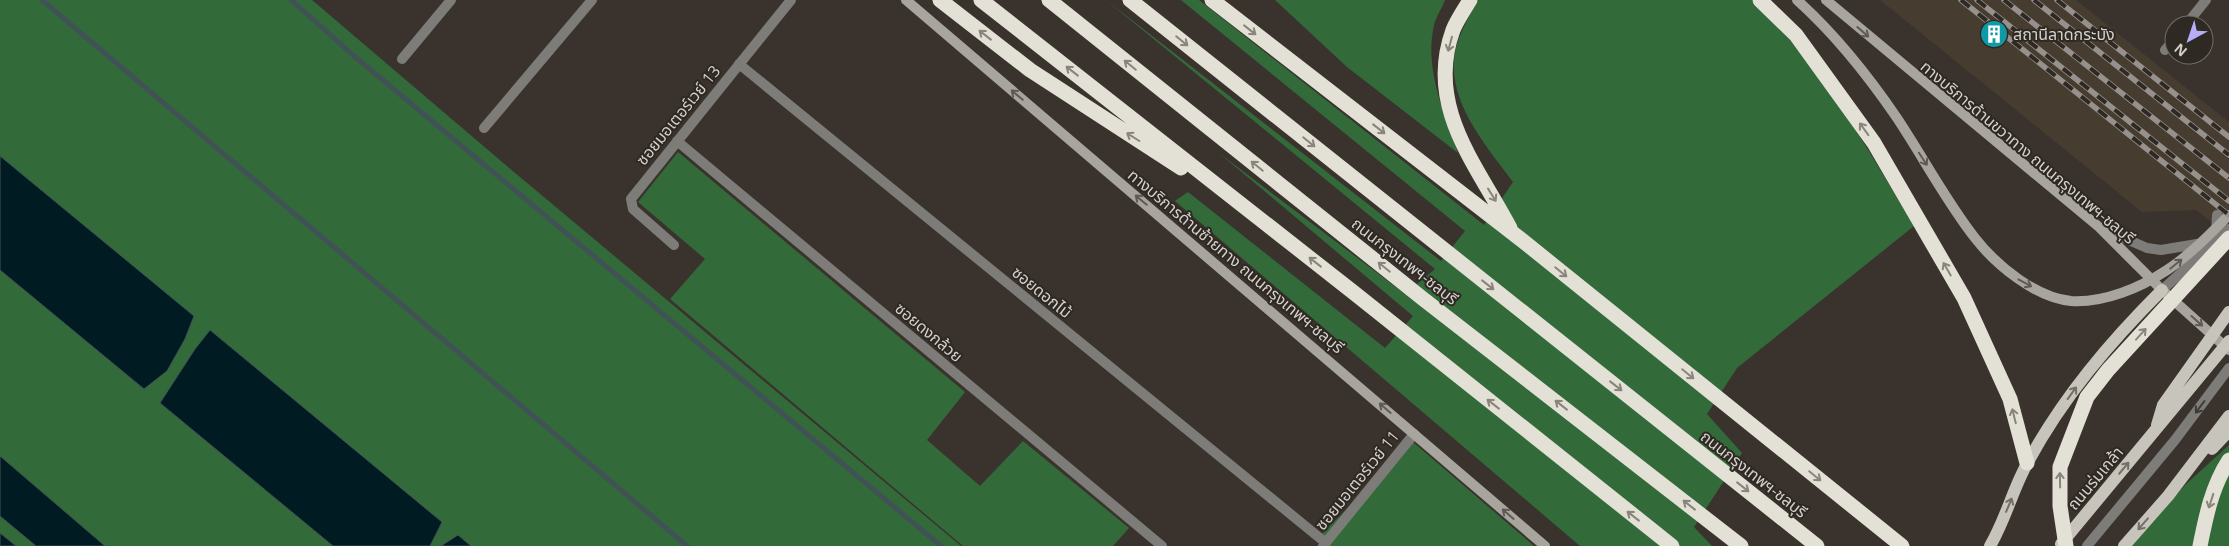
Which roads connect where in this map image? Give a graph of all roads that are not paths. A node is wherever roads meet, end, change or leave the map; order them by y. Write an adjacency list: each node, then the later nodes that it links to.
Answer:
1 (451, 0): 16 (street)
2 (592, 0): 18 (street)
3 (791, 0): 17 (street, ซอยมอเตอร์เวย์ 13)
4 (906, 0): 37 (main road, ทางบริการด้านซ้ายทาง ถนนกรุงเทพฯ-ชลบุรี, one-way to 4)
5 (940, 0): 20 (highway, one-way to 5)
6 (981, 0): 20 (highway, one-way to 6)
7 (1049, 0): 45 (highway, ถนนกรุงเทพฯ-ชลบุรี, one-way to 7)
8 (1130, 0): 46 (highway, ถนนกรุงเทพฯ-ชลบุรี, one-way to 46)
9 (1212, 0): 25 (highway, one-way to 25)
10 (1470, 0): 25 (highway, one-way to 25)
11 (1760, 0): 39 (highway, one-way to 11)
12 (1797, 0): 21 (main road, one-way to 21)
13 (1826, 0): 23 (main road, ทางบริการด้านขวาทาง ถนนกรุงเทพฯ-ชลบุรี, one-way to 23)
14 (2206, 0): 15 (street)
15 (2194, 15)
16 (402, 59)
17 (739, 64): 19 (street, ซอยมอเตอร์เวย์ 13); 41 (street, ซอยดอกไม้)
18 (484, 128)
19 (677, 141): 27 (street, ซอยมอเตอร์เวย์ 13); 42 (street, ซอยดงกล้วย)
20 (1248, 209): 44 (highway, one-way to 20)
21 (2229, 215)
22 (2218, 216): 26 (street)
23 (2098, 227): 26 (street); 29 (main road, ทางบริการด้านขวาทาง ถนนกรุงเทพฯ-ชลบุรี)
24 (2229, 228): 26 (street)
25 (1518, 238): 47 (highway, one-way to 47)
26 (2222, 239): 28 (street); 29 (street); 50 (highway, one-way to 26)
27 (674, 245)
28 (2229, 255)
29 (2162, 290): 32 (main road, ทางบริการด้านขวาทาง ถนนกรุงเทพฯ-ชลบุรี, one-way to 32); 39 (main road, one-way to 29)
30 (2229, 312): 35 (main road, ถนนร่มเกล้า)
31 (2229, 342): 35 (main road, ถนนร่มเกล้า)
32 (2229, 350)
33 (2229, 368): 51 (street, one-way to 51)
34 (2229, 416): 40 (main road)
35 (2156, 430): 49 (main road, ถนนร่มเกล้า, one-way to 35)
36 (2229, 431): 40 (main road)
37 (1414, 434): 41 (street, ซอยมอเตอร์เวย์ 11); 43 (main road, ทางบริการด้านซ้ายทาง ถนนกรุงเทพฯ-ชลบุรี, one-way to 37)
38 (2229, 460): 53 (highway, one-way to 53)
39 (2027, 463): 48 (main road, one-way to 39)
40 (2168, 496): 52 (main road, one-way to 52)
41 (1325, 544)
42 (1162, 546)
43 (1545, 546)
44 (1672, 546)
45 (1741, 546)
46 (1817, 546)
47 (1902, 546)
48 (1990, 546)
49 (2059, 546)
50 (2066, 546)
51 (2087, 546)
52 (2124, 546)
53 (2200, 546)

